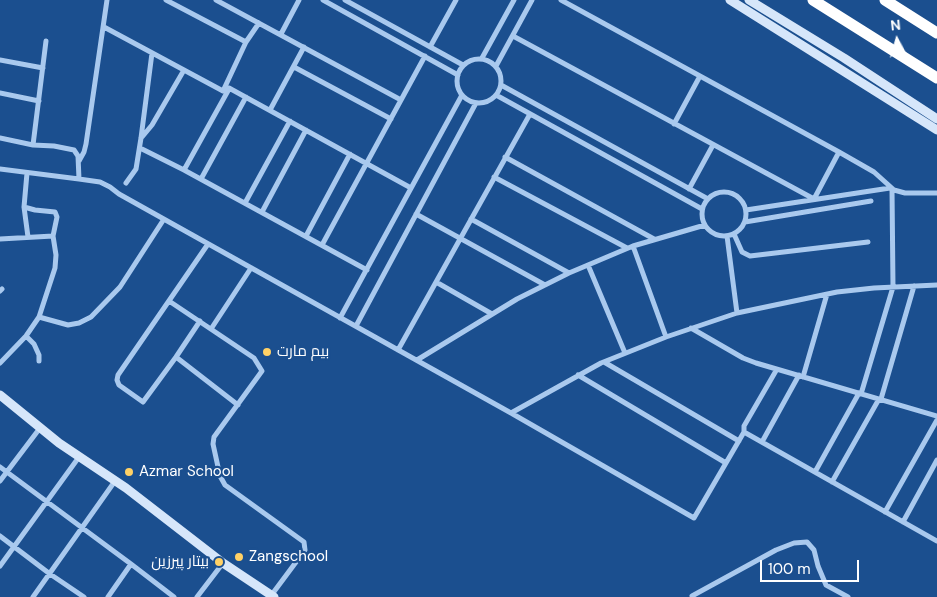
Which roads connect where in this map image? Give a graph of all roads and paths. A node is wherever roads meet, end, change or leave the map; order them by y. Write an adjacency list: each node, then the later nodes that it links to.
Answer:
1 (107, 0): 16 (street)
2 (166, 0): 21 (street)
3 (216, 0): 15 (street)
4 (299, 0): 18 (street)
5 (324, 0): 25 (street)
6 (345, 0): 22 (street)
7 (514, 0): 26 (street)
8 (532, 0): 19 (street)
9 (561, 0): 34 (street)
10 (730, 0): 53 (street)
11 (749, 0): 49 (street)
12 (813, 0): 35 (highway)
13 (885, 0): 17 (highway)
14 (454, 1): 22 (street)
15 (259, 23): 18 (street); 21 (street)
16 (104, 27): 24 (street); 62 (street)
17 (937, 33)
18 (281, 34): 23 (street)
19 (513, 36): 29 (street); 51 (street)
20 (46, 41): 31 (street)
21 (246, 42): 38 (street)
22 (430, 47): 28 (street)
23 (304, 48): 30 (street); 43 (street)
24 (152, 53): 32 (street); 55 (street)
25 (425, 56): 33 (street); 43 (street)
26 (482, 58): 28 (street); 29 (street)
27 (0, 60): 31 (street)
28 (463, 65): 33 (street)
29 (496, 66): 36 (street)
30 (294, 67): 46 (street); 48 (street)
31 (43, 68): 44 (street)
32 (184, 70): 38 (street); 55 (street)
33 (458, 75): 40 (street)
34 (700, 76): 51 (street); 59 (street)
35 (937, 78)
36 (501, 86): 41 (street); 72 (street)
37 (229, 88): 38 (street); 42 (street); 65 (street)
38 (223, 91)
39 (0, 93): 44 (street)
40 (462, 95): 45 (street); 71 (street)
41 (496, 95): 45 (street); 47 (street)
42 (246, 97): 46 (street); 69 (street)
43 (401, 100): 48 (street)
44 (39, 101): 56 (street)
45 (476, 103): 83 (street)
46 (270, 110): 50 (street)
47 (530, 114): 61 (street); 80 (street)
48 (391, 119): 63 (street)
49 (937, 119)
50 (290, 121): 52 (street); 78 (street)
51 (674, 124): 57 (street)
52 (306, 130): 60 (street); 82 (street)
53 (937, 130)
54 (0, 138): 56 (street)
55 (141, 138): 58 (street)
56 (33, 145): 62 (street)
57 (713, 145): 72 (street); 76 (street)
58 (140, 148): 65 (street); 70 (street)
59 (839, 152): 73 (street); 76 (street)
60 (350, 154): 63 (street); 90 (street)
61 (505, 157): 67 (street); 95 (street)
62 (79, 161): 68 (street)
63 (366, 163): 71 (street); 98 (street)
64 (0, 170): 66 (street)
65 (184, 170): 69 (street)
66 (27, 173): 68 (street); 79 (street)
67 (494, 177): 85 (street); 100 (street)
68 (80, 179): 84 (street)
69 (201, 179): 78 (street)
70 (126, 184)
71 (411, 188): 103 (street)
72 (689, 189): 75 (street)
73 (891, 189): 74 (street); 76 (street); 109 (street)
74 (937, 193)
75 (708, 199): 80 (street); 81 (street)
76 (814, 199): 81 (street)
77 (870, 201): 86 (street)
78 (245, 203): 82 (street)
79 (24, 207): 89 (street); 92 (street)
80 (702, 209): 87 (street)
81 (746, 210): 86 (street)
82 (262, 212): 90 (street)
83 (416, 214): 93 (street); 117 (street)
84 (164, 219): 97 (street); 114 (street)
85 (471, 219): 93 (street); 104 (street)
86 (745, 222): 88 (street)
87 (704, 225): 91 (street); 95 (street)
88 (734, 234): 91 (street); 96 (street)
89 (53, 236): 92 (street); 114 (street)
90 (306, 236): 98 (street)
91 (727, 236): 112 (street)
92 (28, 237): 94 (street)
93 (460, 238): 105 (street); 106 (street)
94 (0, 239)
95 (654, 239): 99 (street)
96 (868, 242)
97 (208, 244): 102 (street); 111 (street)
98 (322, 246): 103 (street)
99 (633, 246): 100 (street); 121 (street)
100 (627, 248): 101 (street)
101 (588, 265): 104 (street); 123 (street)
102 (251, 268): 115 (street); 119 (street)
103 (367, 270): 115 (street)
104 (569, 273): 106 (street)
105 (436, 282): 113 (street); 122 (street)
106 (545, 285): 113 (street)
107 (937, 285): 108 (street)
108 (914, 286): 109 (street); 134 (street)
109 (893, 287): 110 (street); 132 (street)
110 (827, 294): 112 (street); 131 (street)
111 (169, 300): 116 (street); 124 (street)
112 (737, 313): 118 (street)
113 (492, 314): 125 (street)
114 (39, 317): 120 (street)
115 (340, 318): 117 (street)
116 (200, 321): 119 (street); 124 (street)
117 (356, 326): 122 (street)
118 (691, 328): 121 (street); 129 (street)
119 (211, 329): 135 (street)
120 (26, 336): 126 (street); 128 (street)
121 (666, 337): 123 (street)
122 (398, 350): 125 (street)
123 (626, 353): 127 (street)
124 (176, 357): 135 (street)
125 (417, 360): 136 (street)
126 (39, 361)
127 (604, 362): 130 (street); 141 (street)
128 (0, 363)
129 (777, 369): 131 (street); 140 (street)
130 (578, 375): 136 (street); 145 (street)
131 (801, 376): 132 (street); 142 (street)
132 (860, 393): 134 (street); 148 (street)
133 (0, 396): 139 (street)
134 (880, 399): 137 (street); 151 (street)
135 (238, 405): 163 (street)
136 (511, 412): 145 (street)
137 (937, 416)
138 (937, 420): 153 (street)
139 (40, 428): 143 (street); 147 (street)
140 (744, 432): 141 (street); 142 (street)
141 (739, 441): 145 (street)
142 (762, 442): 148 (street)
143 (79, 457): 149 (street); 152 (street)
144 (937, 460): 154 (street)
145 (726, 463)
146 (0, 468): 147 (street)
147 (6, 472): 150 (street); 152 (street)
148 (815, 472): 151 (street)
149 (115, 480): 155 (street); 160 (street)
150 (0, 481)
151 (832, 482): 153 (street)
152 (47, 502): 155 (street); 158 (street)
153 (886, 512): 154 (street)
154 (903, 522): 157 (street)
155 (83, 528): 159 (street); 162 (street)
156 (0, 536): 158 (street)
157 (937, 541)
158 (14, 546): 161 (street); 162 (street)
159 (132, 564): 167 (street); 168 (street)
160 (224, 564): 163 (street); 169 (street)
161 (0, 566)
162 (50, 574): 165 (street); 166 (street)
163 (272, 596)
164 (692, 596): 170 (street)
165 (34, 597)
166 (84, 597)
167 (108, 597)
168 (174, 597)
169 (197, 597)
170 (848, 597)

